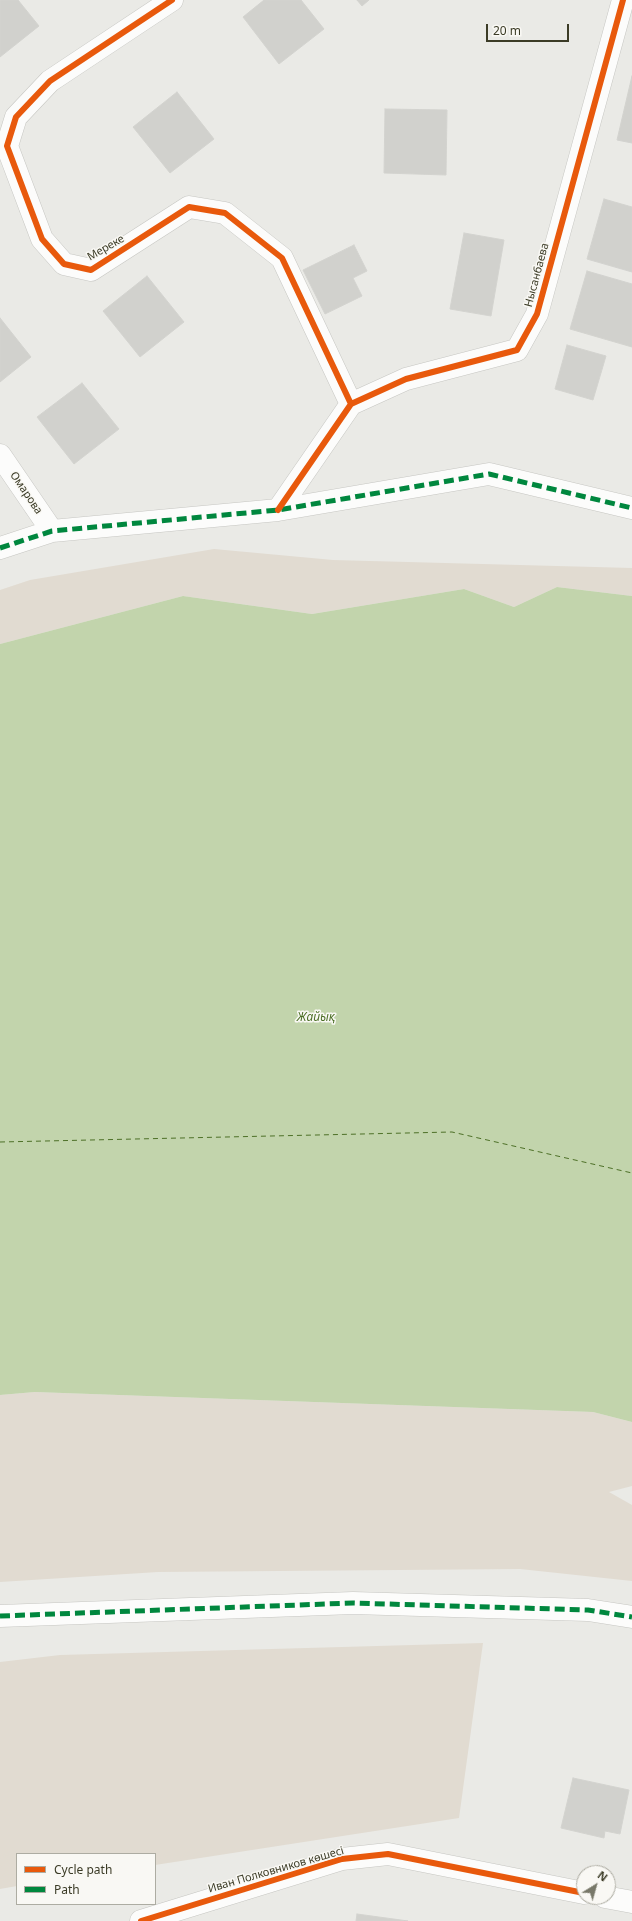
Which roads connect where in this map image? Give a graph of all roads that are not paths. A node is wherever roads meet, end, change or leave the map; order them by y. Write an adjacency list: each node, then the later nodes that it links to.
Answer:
1 (172, 0): 3 (street, Мереке)
2 (623, 0): 3 (street, Нысанбаева)
3 (351, 404): 6 (street)
4 (0, 455): 7 (street, Омарова)
5 (632, 508): 6 (street)
6 (278, 510): 7 (street)
7 (52, 531): 8 (street)
8 (0, 548)
9 (0, 1616): 10 (street)
10 (632, 1617)
11 (576, 1891): 14 (street, Иван Полковников көшесі)
12 (616, 1899): 13 (street)
13 (632, 1902)
14 (141, 1921)

